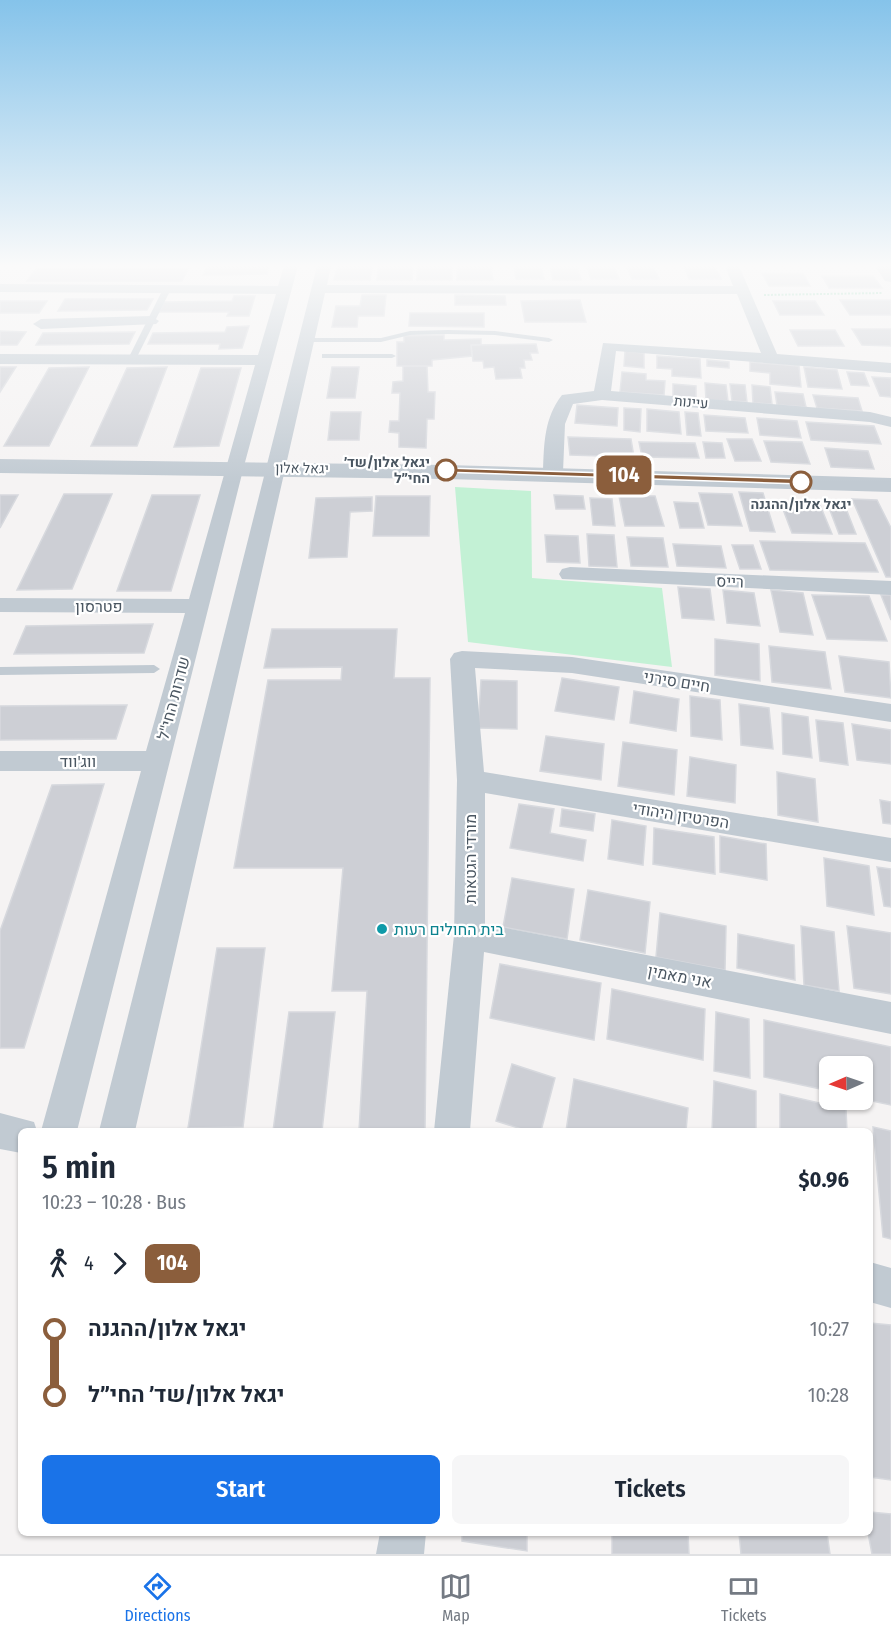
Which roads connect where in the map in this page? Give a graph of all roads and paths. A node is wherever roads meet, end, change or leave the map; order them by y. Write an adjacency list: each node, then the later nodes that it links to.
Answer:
1 (27, 339): 14 (street)
2 (142, 339): 15 (lane)
3 (270, 339): 16 (street, שדרות החי"ל)
4 (387, 339): 8 (lane)
5 (538, 339): 9 (lane)
6 (763, 339): 13 (street)
7 (307, 340): 8 (lane); 22 (street)
8 (360, 340): 11 (lane)
9 (549, 340)
10 (325, 356): 11 (lane)
11 (358, 356): 12 (lane)
12 (392, 356)
13 (771, 358): 17 (street); 18 (street)
14 (8, 359): 15 (street)
15 (132, 359): 16 (street)
16 (264, 360): 21 (street, שדרות החי"ל)
17 (891, 368)
18 (602, 395): 19 (street, עיינות); 23 (street, עיינות)
19 (891, 422)
20 (0, 466): 21 (street, יגאל אלון)
21 (235, 466): 22 (street, יגאל אלון); 28 (street, שדרות החי"ל)
22 (275, 468): 23 (street, יגאל אלון); 40 (street)
23 (553, 472): 24 (street, יגאל אלון)
24 (891, 485)
25 (570, 574): 26 (street, רייס)
26 (891, 588)
27 (0, 605): 28 (street, פטרסון)
28 (198, 606): 34 (street, שדרות החי"ל)
29 (462, 659): 32 (street, חיים סירני); 35 (street, מורדי הגטאות)
30 (154, 669): 31 (lane)
31 (0, 671)
32 (891, 713)
33 (0, 761): 34 (street, ווג'ווד)
34 (157, 761): 39 (street, שדרות החי"ל)
35 (471, 780): 36 (street, הפרטיזן היהודי); 37 (street, מורדי הגטאות)
36 (891, 850)
37 (470, 935): 38 (street, אני מאמין); 41 (street, מורדי הגטאות)
38 (891, 1018)
39 (60, 1128)
40 (118, 1128)
41 (453, 1128)
42 (0, 1131): 43 (street)
43 (18, 1134)
44 (873, 1283): 45 (street)
45 (891, 1288)
46 (403, 1536): 47 (street)
47 (400, 1554)

